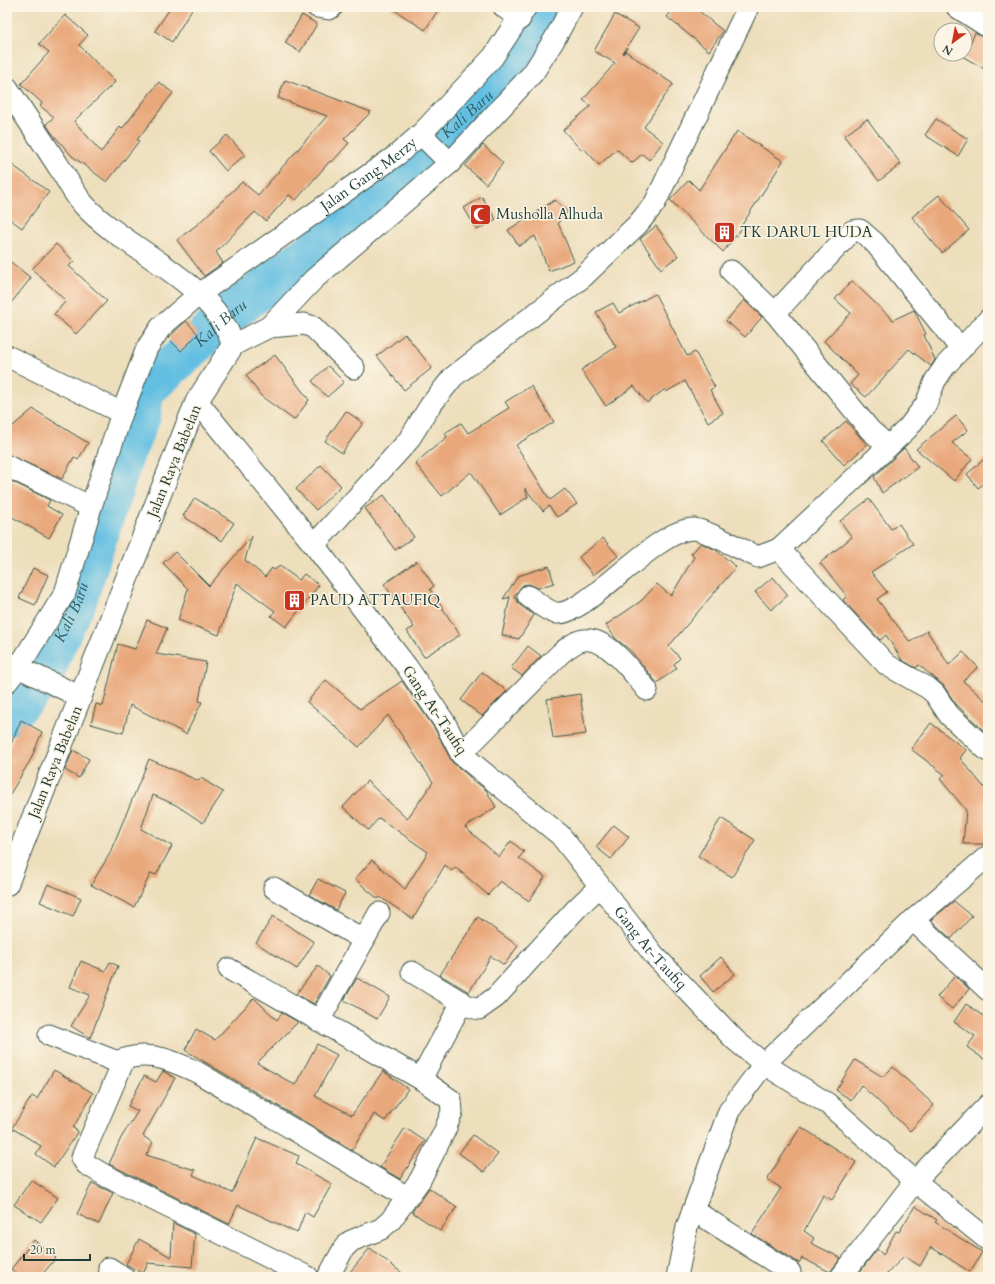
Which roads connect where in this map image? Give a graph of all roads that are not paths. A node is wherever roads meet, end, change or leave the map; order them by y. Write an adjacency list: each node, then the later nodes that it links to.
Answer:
1 (317, 7): 2 (street)
2 (332, 7)
3 (572, 7): 10 (street)
4 (748, 7): 25 (street)
5 (957, 7): 7 (street)
6 (517, 11): 9 (street, Jalan Gang Merzy)
7 (988, 27)
8 (7, 88): 12 (main road)
9 (424, 137): 10 (street); 12 (street, Jalan Gang Merzy)
10 (446, 159): 15 (street)
11 (731, 271): 13 (street)
12 (205, 301): 16 (main road); 21 (street, Jalan Gang Merzy)
13 (775, 313): 17 (street); 22 (street)
14 (988, 320): 17 (street)
15 (269, 327): 16 (street); 19 (street)
16 (231, 340): 20 (main road, Jalan Raya Babelan)
17 (961, 349): 22 (street)
18 (7, 356): 21 (street)
19 (354, 368)
20 (197, 401): 25 (street, Gang At-Taufiq); 30 (main road, Jalan Raya Babelan)
21 (122, 413): 24 (street, Jalan Gang Merzy)
22 (888, 446): 26 (street)
23 (7, 466): 24 (street)
24 (90, 507): 28 (street, Jalan Gang Merzy)
25 (314, 545): 32 (street, Gang At-Taufiq)
26 (779, 549): 27 (street); 31 (street)
27 (528, 596)
28 (17, 672): 30 (street)
29 (647, 690): 32 (street)
30 (81, 697): 34 (main road, Jalan Raya Babelan)
31 (988, 751)
32 (461, 754): 35 (street, Gang At-Taufiq)
33 (988, 856): 38 (street)
34 (7, 884)
35 (599, 887): 43 (street); 47 (street, Gang At-Taufiq)
36 (274, 888): 39 (street)
37 (379, 913): 39 (street)
38 (913, 920): 42 (street); 47 (street)
39 (364, 940): 44 (street)
40 (230, 969): 44 (street)
41 (412, 972): 43 (street)
42 (988, 990)
43 (462, 1002): 48 (street)
44 (319, 1021): 48 (street)
45 (49, 1035): 46 (street)
46 (124, 1060): 51 (street); 55 (street)
47 (764, 1064): 50 (street, Gang At-Taufiq); 52 (street)
48 (421, 1079): 51 (street)
49 (988, 1104): 50 (street)
50 (915, 1181): 53 (street, Gang At-Taufiq); 58 (street)
51 (407, 1197): 56 (street)
52 (693, 1210): 54 (street); 57 (street)
53 (988, 1240)
54 (790, 1272)
55 (308, 1277)
56 (328, 1277)
57 (677, 1277)
58 (841, 1277)

